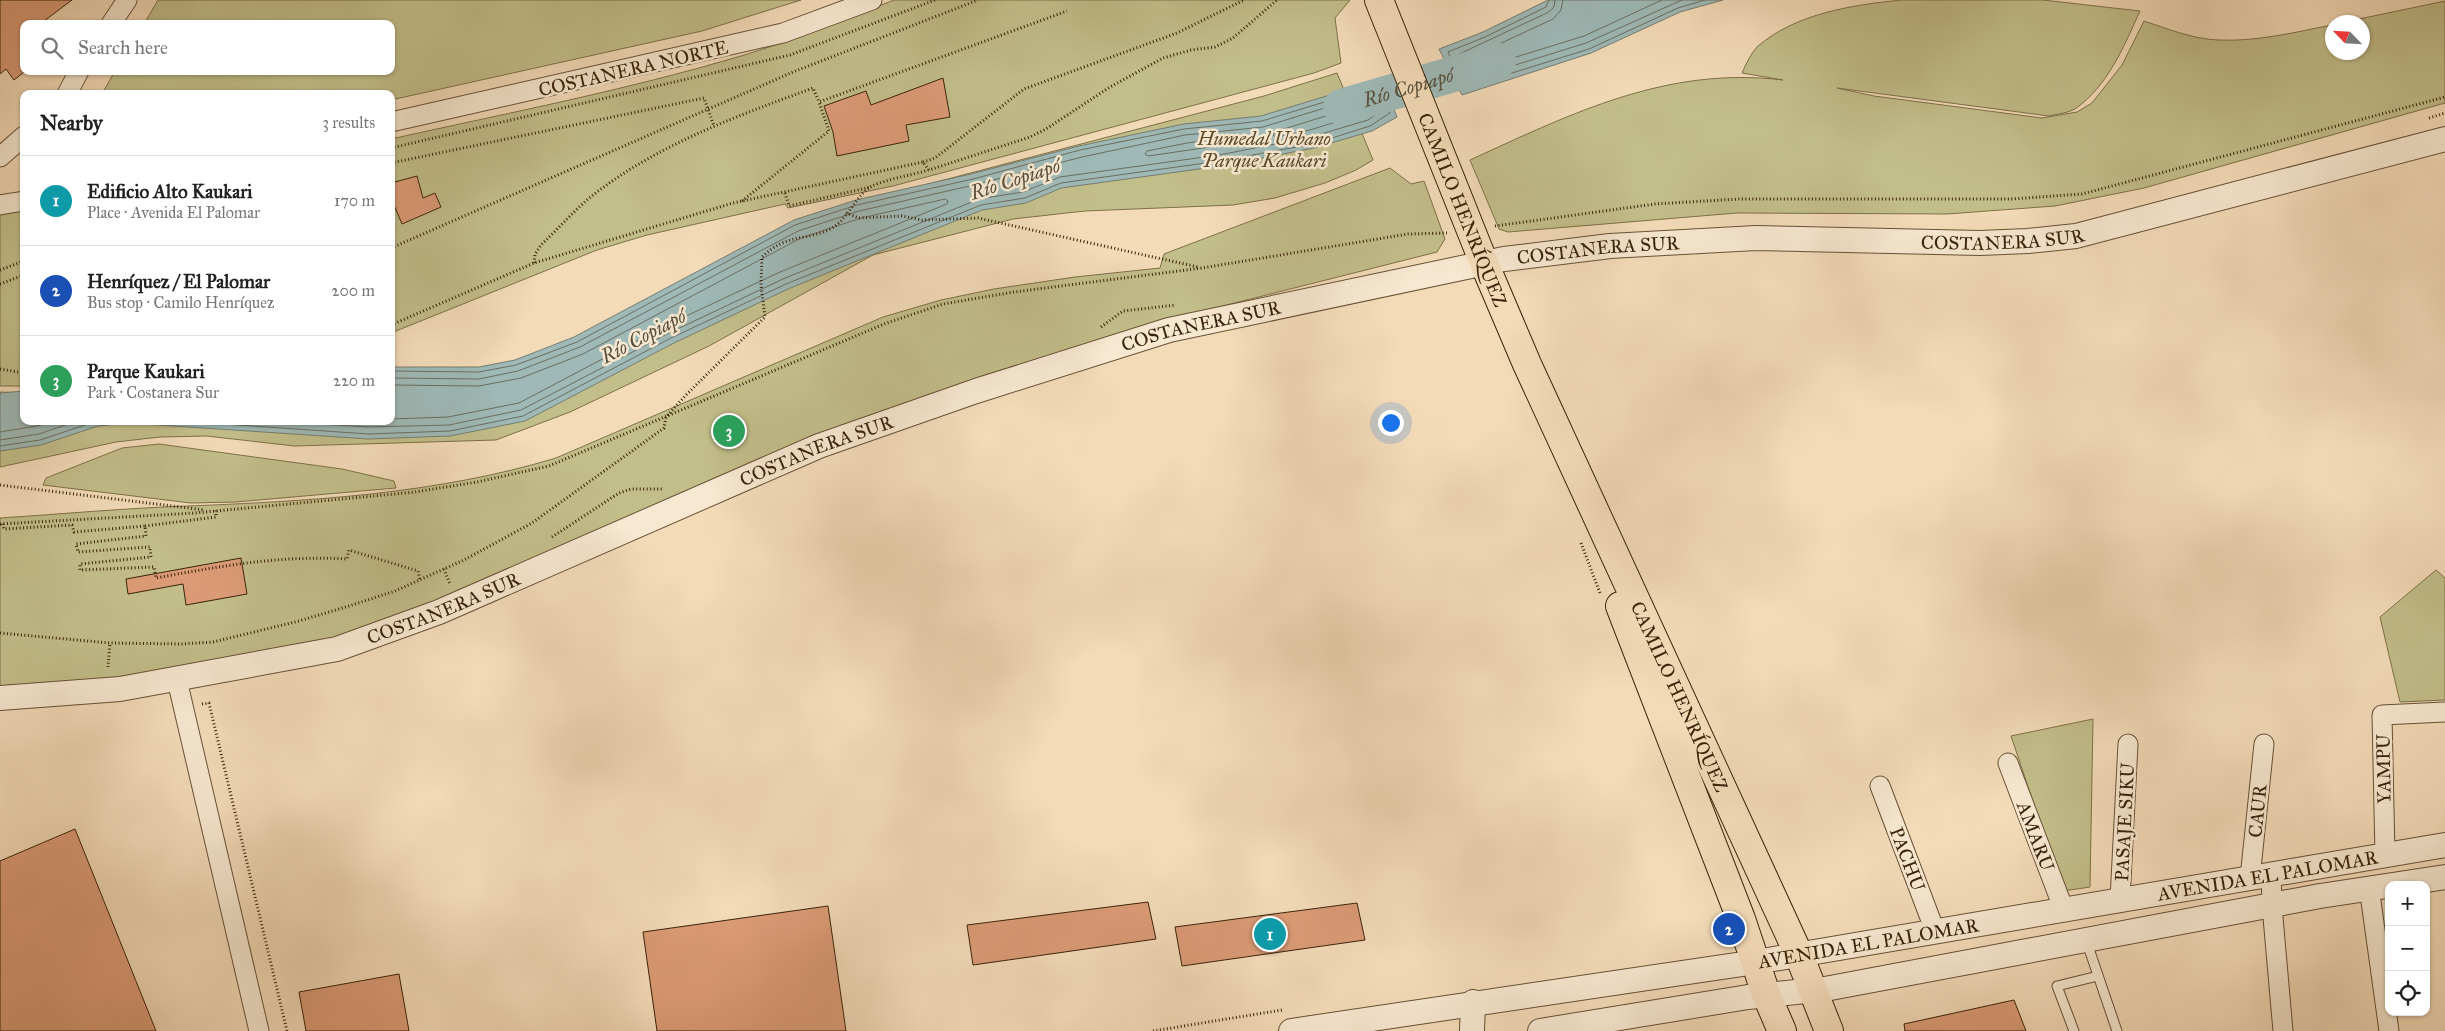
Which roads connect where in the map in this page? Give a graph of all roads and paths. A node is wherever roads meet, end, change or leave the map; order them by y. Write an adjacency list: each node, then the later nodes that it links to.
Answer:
1 (127, 0): 8 (street)
2 (872, 0): 14 (street, COSTANERA NORTE)
3 (978, 0): 11 (path)
4 (1244, 0): 20 (path)
5 (1277, 0): 21 (path)
6 (1379, 0): 35 (main road, CAMILO HENRÍQUEZ)
7 (1067, 10): 10 (path)
8 (114, 20)
9 (2445, 97): 29 (path)
10 (819, 102): 15 (path); 25 (path)
11 (708, 109): 15 (path); 19 (path); 32 (path)
12 (2445, 113): 13 (path)
13 (2422, 120)
14 (395, 121)
15 (714, 126): 34 (path)
16 (2445, 139): 35 (street, COSTANERA SUR)
17 (20, 141): 18 (street)
18 (0, 157)
19 (395, 162)
20 (923, 162): 21 (path); 23 (path)
21 (928, 170): 22 (path)
22 (872, 186): 23 (path); 27 (path)
23 (785, 193): 25 (path)
24 (20, 202): 26 (street)
25 (742, 202): 34 (path)
26 (0, 205)
27 (846, 213): 36 (path); 44 (path)
28 (1447, 225): 30 (path)
29 (1491, 227)
30 (1448, 233): 31 (path); 36 (path)
31 (1448, 238)
32 (395, 246)
33 (20, 262): 37 (path)
34 (534, 263): 40 (path)
35 (1484, 263): 41 (main road, CAMILO HENRÍQUEZ); 55 (street, COSTANERA SUR)
36 (1202, 268): 44 (path)
37 (0, 270)
38 (20, 276): 39 (path)
39 (0, 284)
40 (395, 323)
41 (1527, 364): 73 (main road, CAMILO HENRÍQUEZ); 74 (main road, CAMILO HENRÍQUEZ)
42 (0, 369): 43 (path)
43 (20, 373)
44 (666, 417): 46 (path); 50 (path)
45 (0, 485): 46 (path)
46 (214, 511): 47 (path); 48 (path)
47 (1, 524): 48 (path)
48 (146, 526): 51 (path)
49 (1578, 534): 53 (path)
50 (444, 569): 51 (path); 52 (path)
51 (420, 580): 54 (path)
52 (451, 589)
53 (1602, 598)
54 (0, 633)
55 (177, 680): 56 (street, COSTANERA SUR); 57 (street)
56 (0, 698)
57 (183, 705): 79 (street); 80 (path)
58 (2445, 712): 64 (street, YAMPU)
59 (2128, 744): 68 (street, PASAJE SIKU)
60 (2264, 744): 65 (street, CAUR)
61 (2008, 763): 70 (street, AMARU)
62 (1880, 786): 71 (street, PACHU)
63 (2445, 845): 64 (street, AVENIDA EL PALOMAR)
64 (2385, 855): 65 (street, AVENIDA EL PALOMAR)
65 (2261, 875): 68 (street, AVENIDA EL PALOMAR); 69 (street, CAUR)
66 (2445, 877): 67 (street, AVENIDA EL PALOMAR)
67 (2369, 887): 69 (street, AVENIDA EL PALOMAR); 89 (street)
68 (2120, 900): 70 (street, AVENIDA EL PALOMAR)
69 (2272, 906): 72 (street, AVENIDA EL PALOMAR); 88 (street, CAUR)
70 (2064, 910): 71 (street, AVENIDA EL PALOMAR)
71 (1935, 931): 73 (street, AVENIDA EL PALOMAR)
72 (2086, 940): 75 (lane); 76 (street, AVENIDA EL PALOMAR)
73 (1799, 955): 74 (street, AVENIDA EL PALOMAR); 76 (main road, CAMILO HENRÍQUEZ)
74 (1756, 962): 77 (main road, CAMILO HENRÍQUEZ); 78 (street, AVENIDA EL PALOMAR)
75 (2098, 976): 86 (lane); 87 (lane)
76 (1812, 990): 77 (street, AVENIDA EL PALOMAR); 85 (main road, CAMILO HENRÍQUEZ)
77 (1766, 994): 83 (street, AVENIDA EL PALOMAR); 84 (main road, CAMILO HENRÍQUEZ)
78 (1473, 1002): 81 (street, AVENIDA EL PALOMAR); 82 (street)
79 (259, 1031)
80 (287, 1031)
81 (1291, 1031)
82 (1472, 1031)
83 (1540, 1031)
84 (1782, 1031)
85 (1829, 1031)
86 (2074, 1031)
87 (2117, 1031)
88 (2283, 1031)
89 (2389, 1031)

